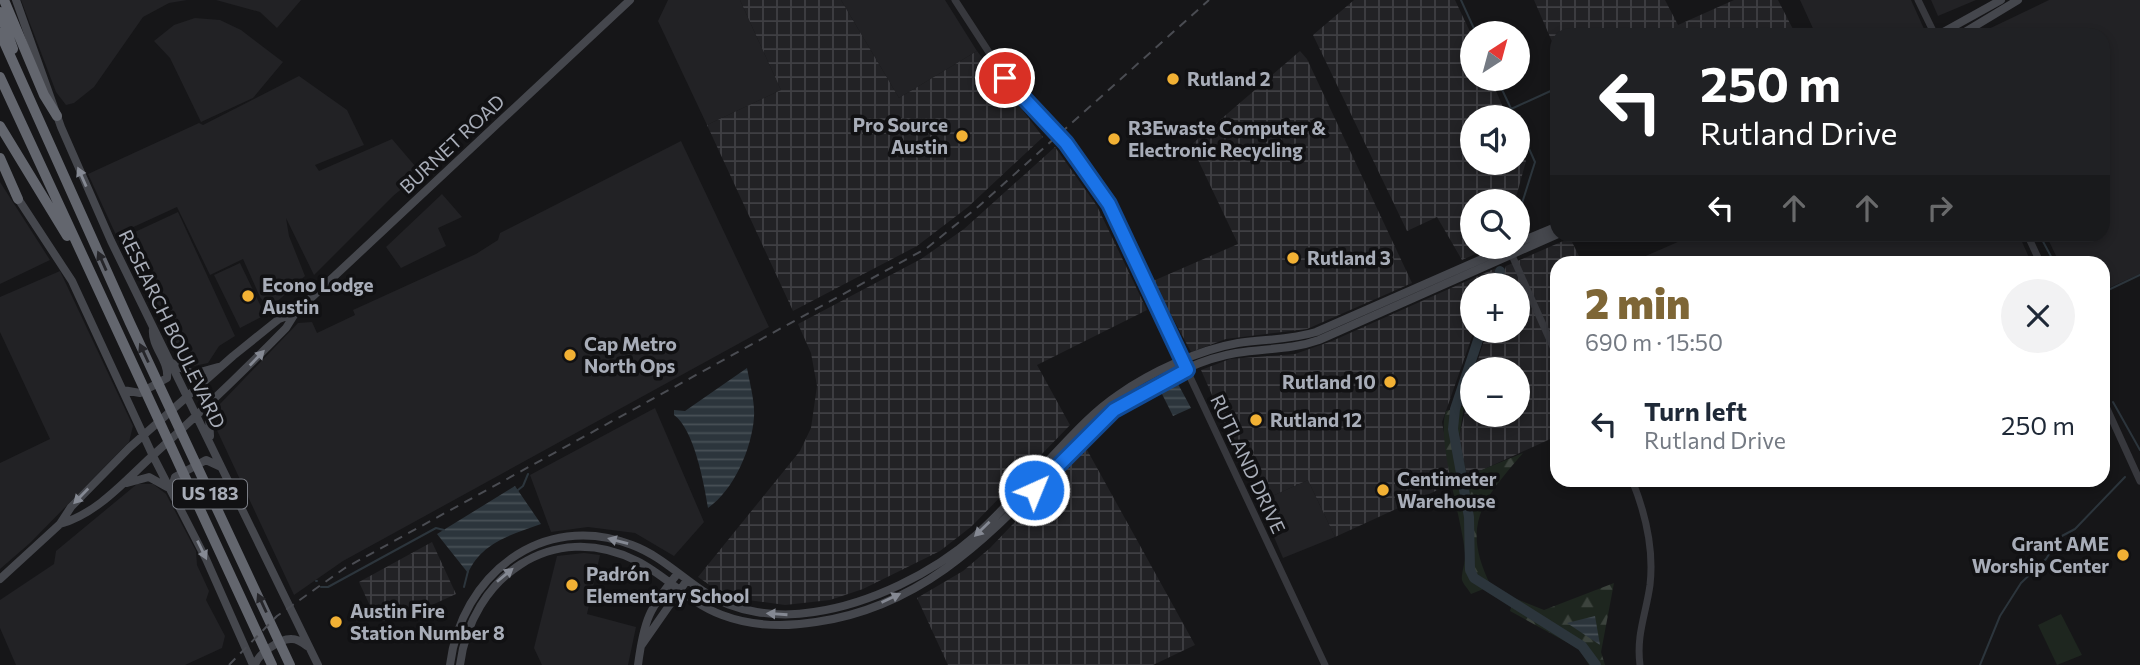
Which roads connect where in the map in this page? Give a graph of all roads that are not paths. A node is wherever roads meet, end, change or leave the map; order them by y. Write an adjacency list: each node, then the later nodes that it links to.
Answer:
1 (4, 0): 15 (highway)
2 (16, 0): 15 (main road, RESEARCH BOULEVARD)
3 (630, 0): 27 (main road, BURNET ROAD)
4 (955, 0): 32 (street, RUTLAND DRIVE)
5 (1918, 0): 9 (street)
6 (2001, 0): 10 (main road)
7 (2018, 0): 11 (main road)
8 (0, 12): 14 (highway)
9 (1932, 28)
10 (1949, 28)
11 (1972, 28)
12 (0, 33): 14 (highway, US 183)
13 (0, 77): 26 (highway, US 183)
14 (31, 102): 61 (highway, US 183, one-way to 14)
15 (57, 116): 28 (main road, RESEARCH BOULEVARD, one-way to 15)
16 (0, 126): 26 (highway)
17 (0, 158): 19 (highway)
18 (0, 170): 19 (main road)
19 (18, 199): 33 (main road)
20 (1550, 229): 22 (main road)
21 (1550, 237): 23 (main road)
22 (1530, 238)
23 (1530, 243)
24 (1490, 259): 32 (main road)
25 (1514, 259): 29 (street)
26 (83, 260): 66 (highway, US 183)
27 (296, 312): 31 (main road, BURNET ROAD); 35 (main road, BURNET ROAD, one-way to 27)
28 (153, 327): 30 (main road, RESEARCH BOULEVARD); 33 (main road)
29 (1550, 340)
30 (170, 362): 31 (main road); 34 (main road, RESEARCH BOULEVARD)
31 (224, 364): 34 (main road, BURNET ROAD)
32 (1185, 366): 38 (main road); 39 (main road); 74 (street, RUTLAND DRIVE)
33 (123, 390): 40 (main road)
34 (188, 397): 37 (main road, RESEARCH BOULEVARD); 40 (main road, BURNET ROAD)
35 (215, 401): 37 (main road, BURNET ROAD); 41 (main road)
36 (2110, 415): 44 (street)
37 (198, 417): 41 (main road, RESEARCH BOULEVARD); 42 (main road, BURNET ROAD)
38 (1081, 426): 39 (main road); 51 (main road, one-way to 51)
39 (1088, 433): 51 (main road)
40 (144, 435): 42 (main road); 48 (main road, BURNET ROAD, one-way to 48)
41 (210, 443): 43 (main road, RESEARCH BOULEVARD)
42 (153, 456): 45 (main road, BURNET ROAD); 47 (main road)
43 (221, 467): 47 (main road); 65 (main road, RESEARCH BOULEVARD)
44 (2140, 481)
45 (118, 487): 47 (main road); 48 (main road, BURNET ROAD)
46 (1634, 487): 75 (street)
47 (171, 490): 67 (main road, one-way to 67)
48 (60, 524): 53 (main road, BURNET ROAD)
49 (567, 538): 50 (main road); 52 (main road, one-way to 49); 57 (main road)
50 (568, 548): 55 (main road); 58 (main road, one-way to 50)
51 (961, 554): 59 (main road); 60 (main road, one-way to 51)
52 (678, 573): 54 (main road); 55 (main road)
53 (0, 579)
54 (687, 580): 56 (main road); 59 (main road, one-way to 54)
55 (670, 583): 56 (main road); 64 (main road)
56 (679, 590): 60 (main road); 64 (main road)
57 (467, 606): 58 (main road); 62 (main road)
58 (475, 611): 63 (main road)
59 (825, 611): 60 (main road)
60 (827, 621)
61 (272, 626): 68 (highway, US 183); 69 (highway)
62 (456, 633): 63 (main road); 71 (main road)
63 (465, 635): 72 (main road)
64 (641, 646): 73 (main road)
65 (310, 648): 67 (main road); 70 (main road, RESEARCH BOULEVARD)
66 (271, 664)
67 (254, 665)
68 (290, 665)
69 (298, 665)
70 (318, 665)
71 (450, 665)
72 (460, 665)
73 (638, 665)
74 (1325, 665)
75 (1640, 665)

